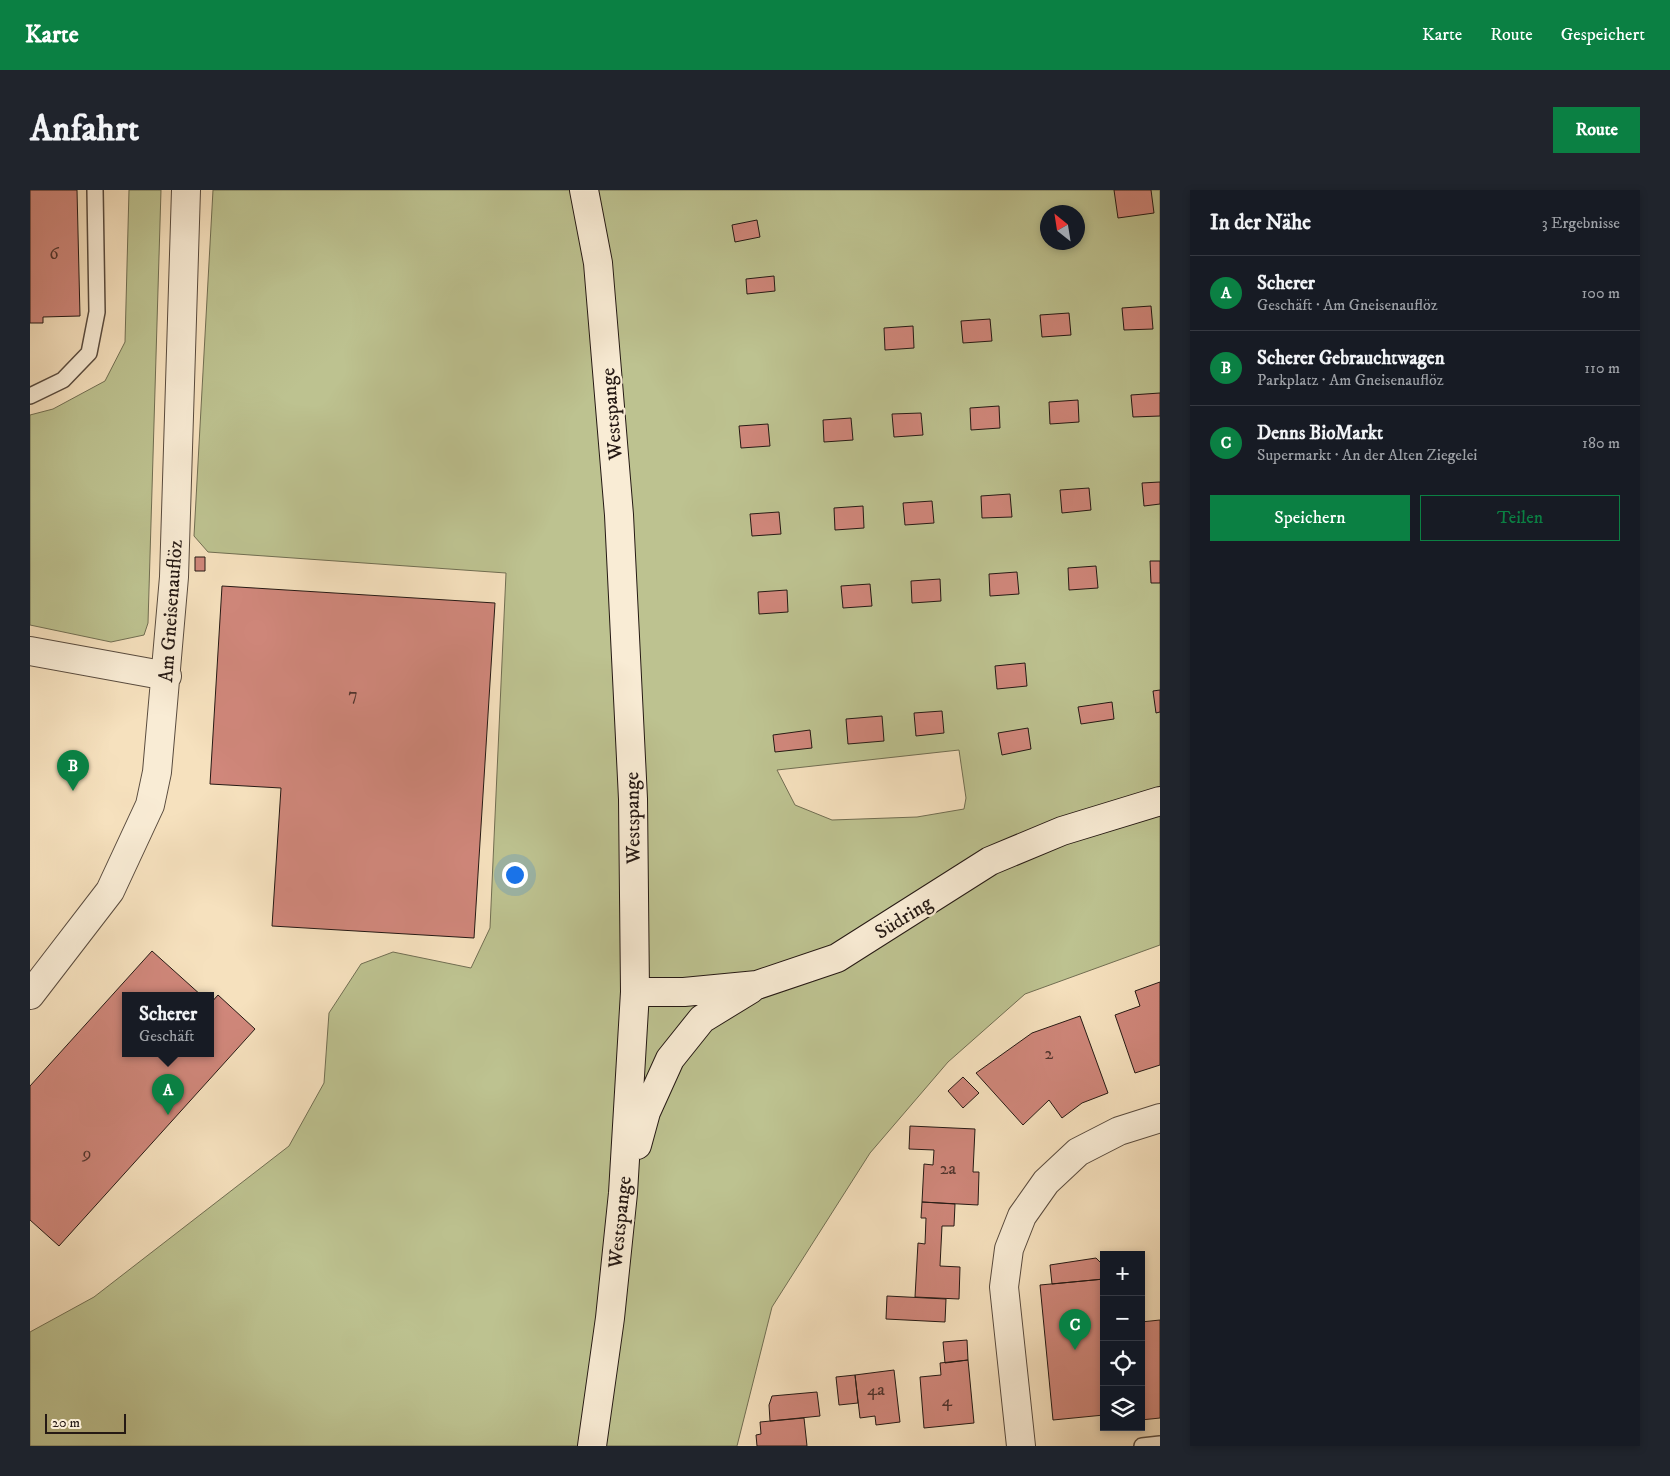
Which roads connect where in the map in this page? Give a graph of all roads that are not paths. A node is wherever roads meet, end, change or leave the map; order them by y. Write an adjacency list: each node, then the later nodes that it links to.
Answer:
1 (95, 190): 4 (lane)
2 (186, 190): 6 (street, Am Gneisenauflöz)
3 (584, 190): 9 (street, Westspange)
4 (30, 396)
5 (30, 651): 6 (street)
6 (167, 676): 10 (street, Am Gneisenauflöz)
7 (1160, 801): 8 (street, Südring)
8 (757, 985): 9 (street, Südring); 12 (street)
9 (636, 992): 12 (street, Westspange)
10 (30, 995)
11 (1160, 1118): 15 (street)
12 (623, 1192): 14 (street, Westspange)
13 (1160, 1444): 16 (lane)
14 (592, 1446)
15 (1021, 1446)
16 (1142, 1446)

